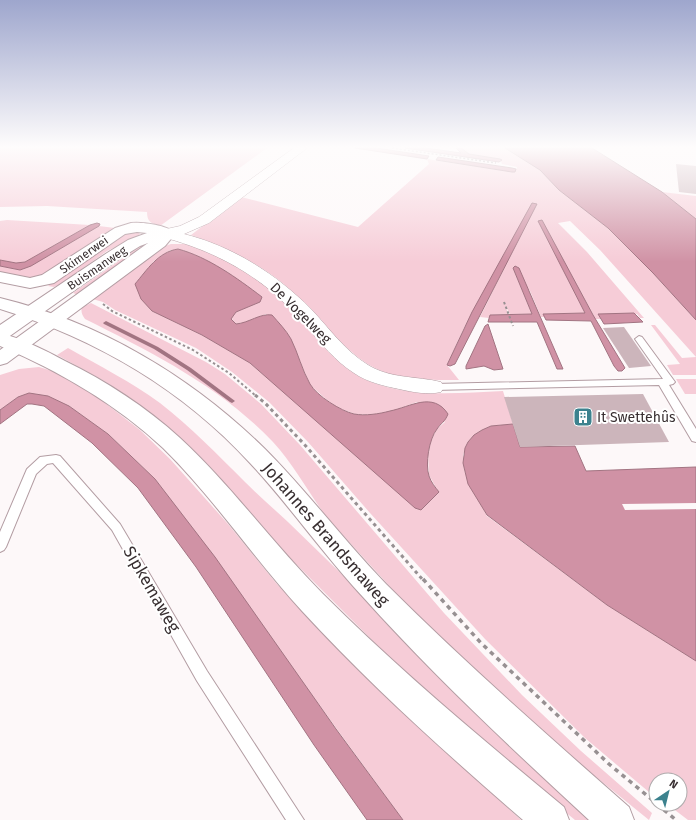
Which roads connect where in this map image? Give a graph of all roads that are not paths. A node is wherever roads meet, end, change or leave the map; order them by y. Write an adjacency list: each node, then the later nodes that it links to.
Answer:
1 (249, 186): 2 (street, Buismanweg)
2 (167, 234): 3 (main road, Skimerwei); 5 (main road, Buismanweg); 9 (street, De Vogelweg)
3 (0, 277)
4 (0, 303): 5 (main road, Johannes Brandsmaweg)
5 (41, 317): 7 (main road, Buismanweg); 14 (main road, Johannes Brandsmaweg)
6 (639, 338): 8 (lane)
7 (4, 344): 13 (main road)
8 (662, 382): 9 (lane); 10 (lane)
9 (434, 387)
10 (696, 438)
11 (0, 547): 12 (lane, Sipkemaweg)
12 (296, 820)
13 (551, 820)
14 (616, 820)

